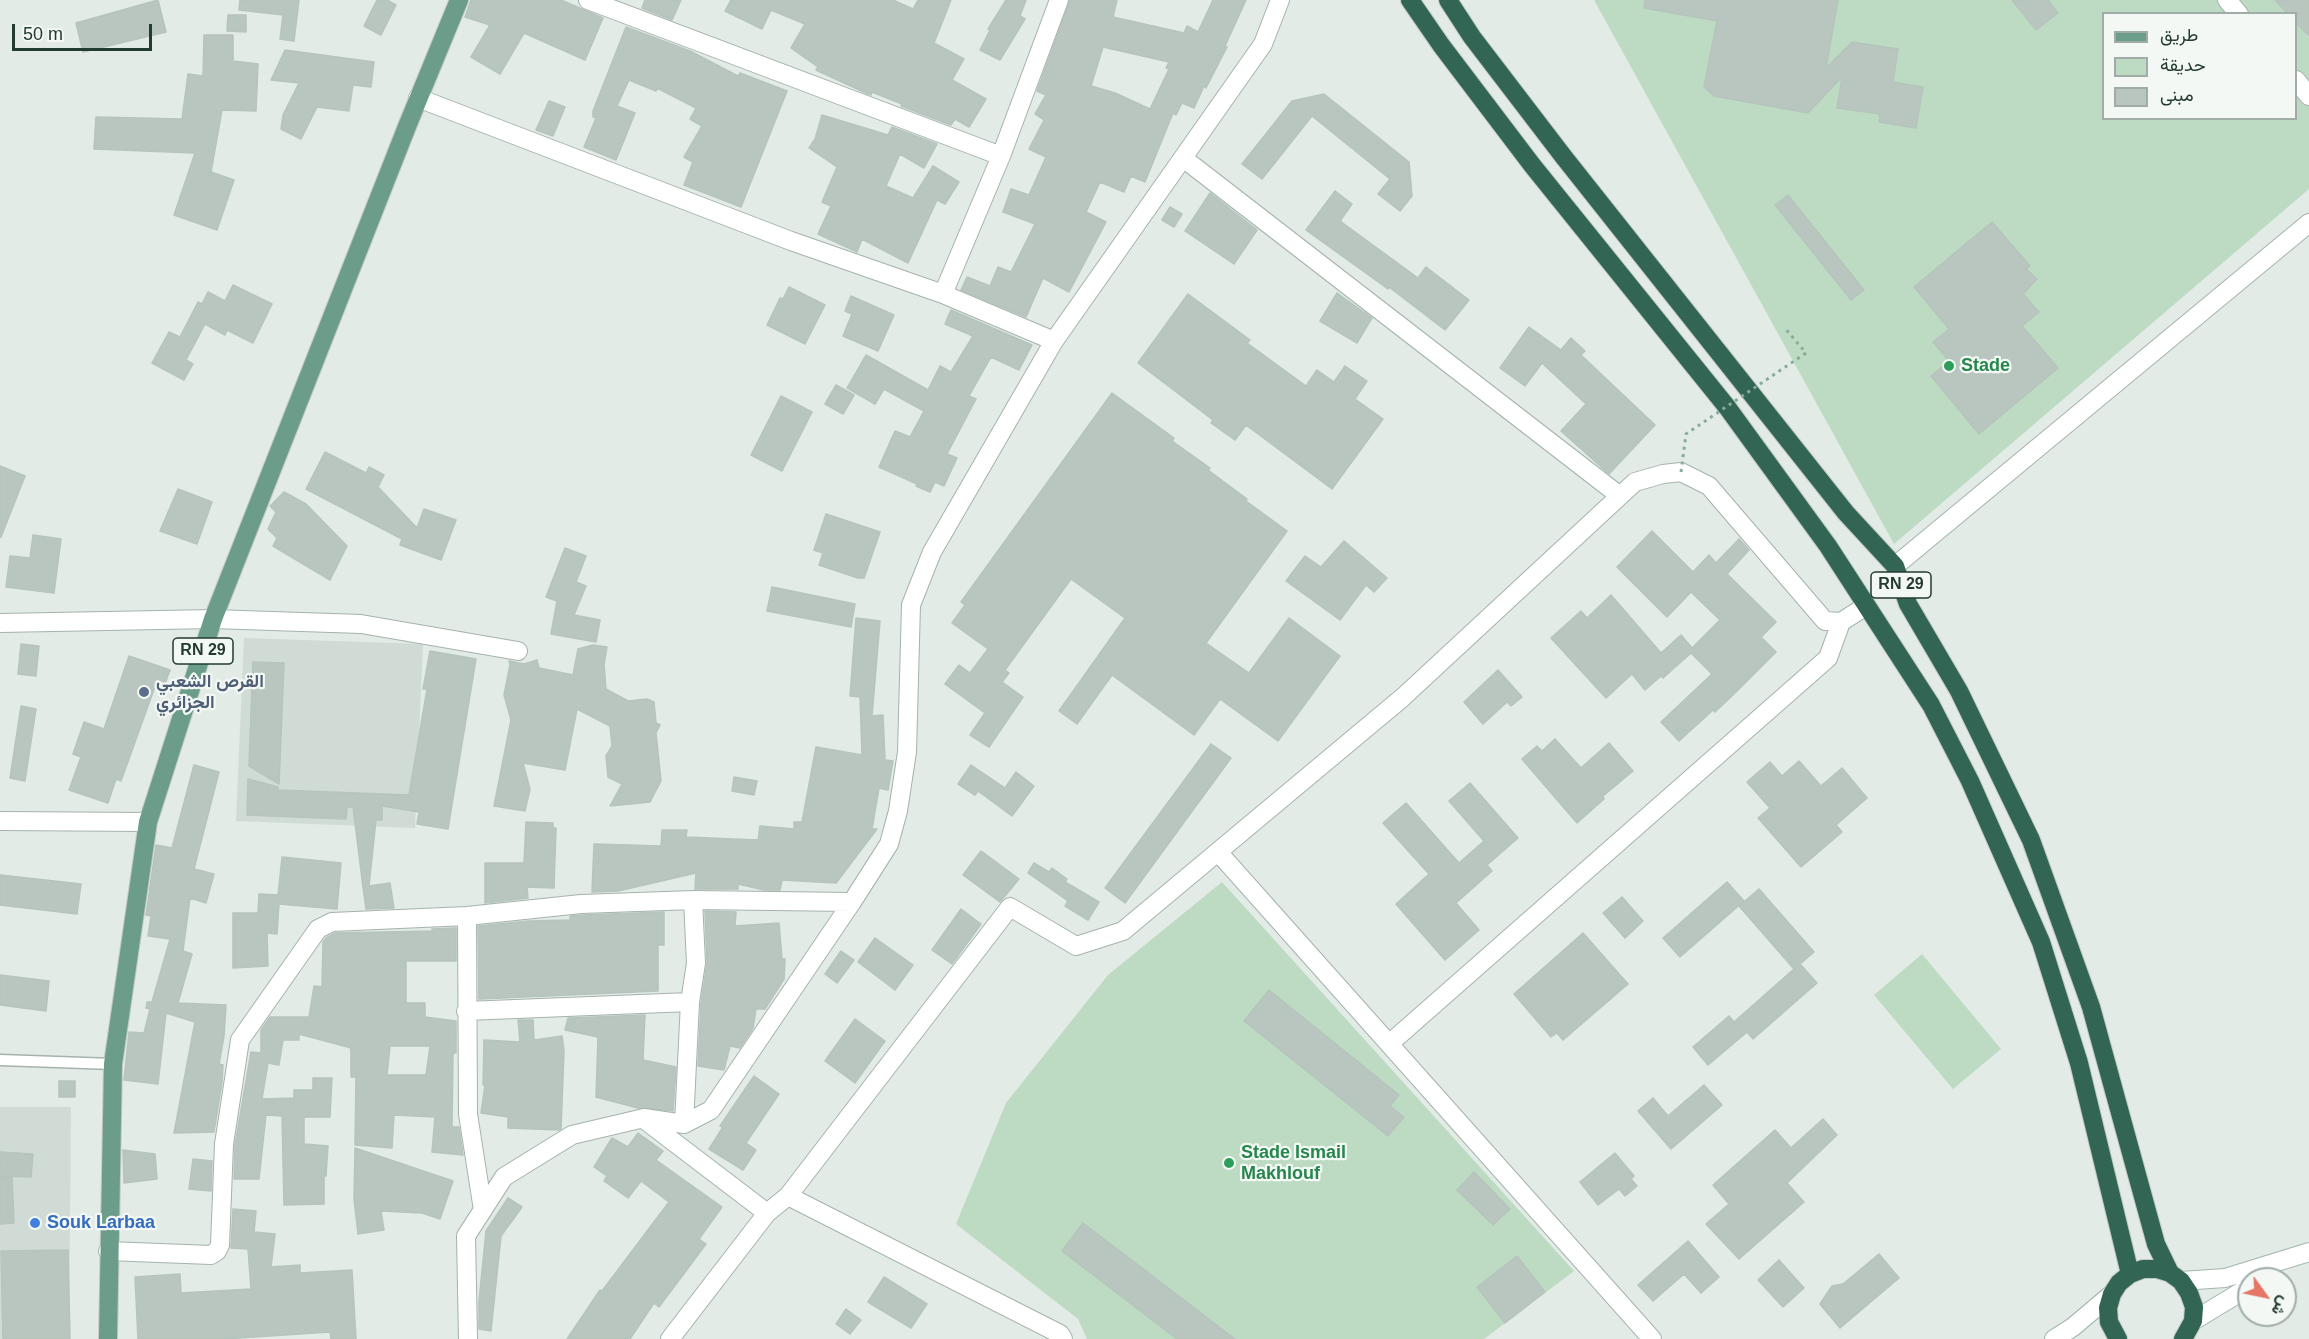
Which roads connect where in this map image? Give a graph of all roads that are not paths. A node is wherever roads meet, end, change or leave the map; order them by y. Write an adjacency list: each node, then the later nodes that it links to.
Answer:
1 (459, 0): 11 (main road, RN 29)
2 (588, 0): 12 (street)
3 (1059, 0): 12 (street)
4 (1280, 0): 13 (street)
5 (1410, 0): 19 (highway, RN 29)
6 (1448, 0): 18 (highway, RN 29)
7 (2227, 0): 8 (street)
8 (2237, 12)
9 (2297, 82): 10 (street)
10 (2309, 96)
11 (418, 98): 15 (street); 20 (main road, RN 29)
12 (1001, 156): 15 (street)
13 (1183, 158): 16 (street); 17 (street)
14 (2309, 223): 18 (street)
15 (943, 294): 16 (street)
16 (1054, 341): 28 (street)
17 (1620, 496): 21 (street); 26 (street)
18 (1895, 566): 44 (highway, RN 29)
19 (1866, 606): 21 (street); 43 (highway, RN 29)
20 (213, 619): 22 (street); 23 (street); 25 (main road, RN 29)
21 (1840, 622): 32 (street)
22 (0, 623)
23 (518, 651)
24 (0, 822): 25 (street)
25 (148, 822): 34 (main road, RN 29)
26 (1218, 852): 32 (street); 37 (street)
27 (693, 900): 28 (street); 29 (street); 30 (street)
28 (852, 902): 36 (street)
29 (467, 916): 31 (street); 40 (street)
30 (690, 1002): 31 (street); 36 (street)
31 (466, 1011): 38 (street)
32 (1389, 1044): 52 (street)
33 (0, 1060): 34 (lane)
34 (113, 1064): 40 (main road, RN 29)
35 (644, 1118): 36 (street); 38 (street); 39 (street)
36 (684, 1124)
37 (788, 1196): 39 (street); 51 (street)
38 (483, 1210): 49 (street)
39 (767, 1213): 50 (street)
40 (108, 1251): 48 (main road, RN 29)
41 (2303, 1254): 42 (street); 44 (street)
42 (2281, 1267)
43 (2130, 1274): 44 (highway); 45 (highway)
44 (2175, 1277): 47 (highway)
45 (2112, 1294): 53 (street); 54 (highway)
46 (2237, 1294): 47 (street)
47 (2193, 1321): 55 (highway)
48 (108, 1339)
49 (468, 1339)
50 (670, 1339)
51 (1063, 1339)
52 (1652, 1339)
53 (2054, 1339)
54 (2118, 1339)
55 (2183, 1339)

